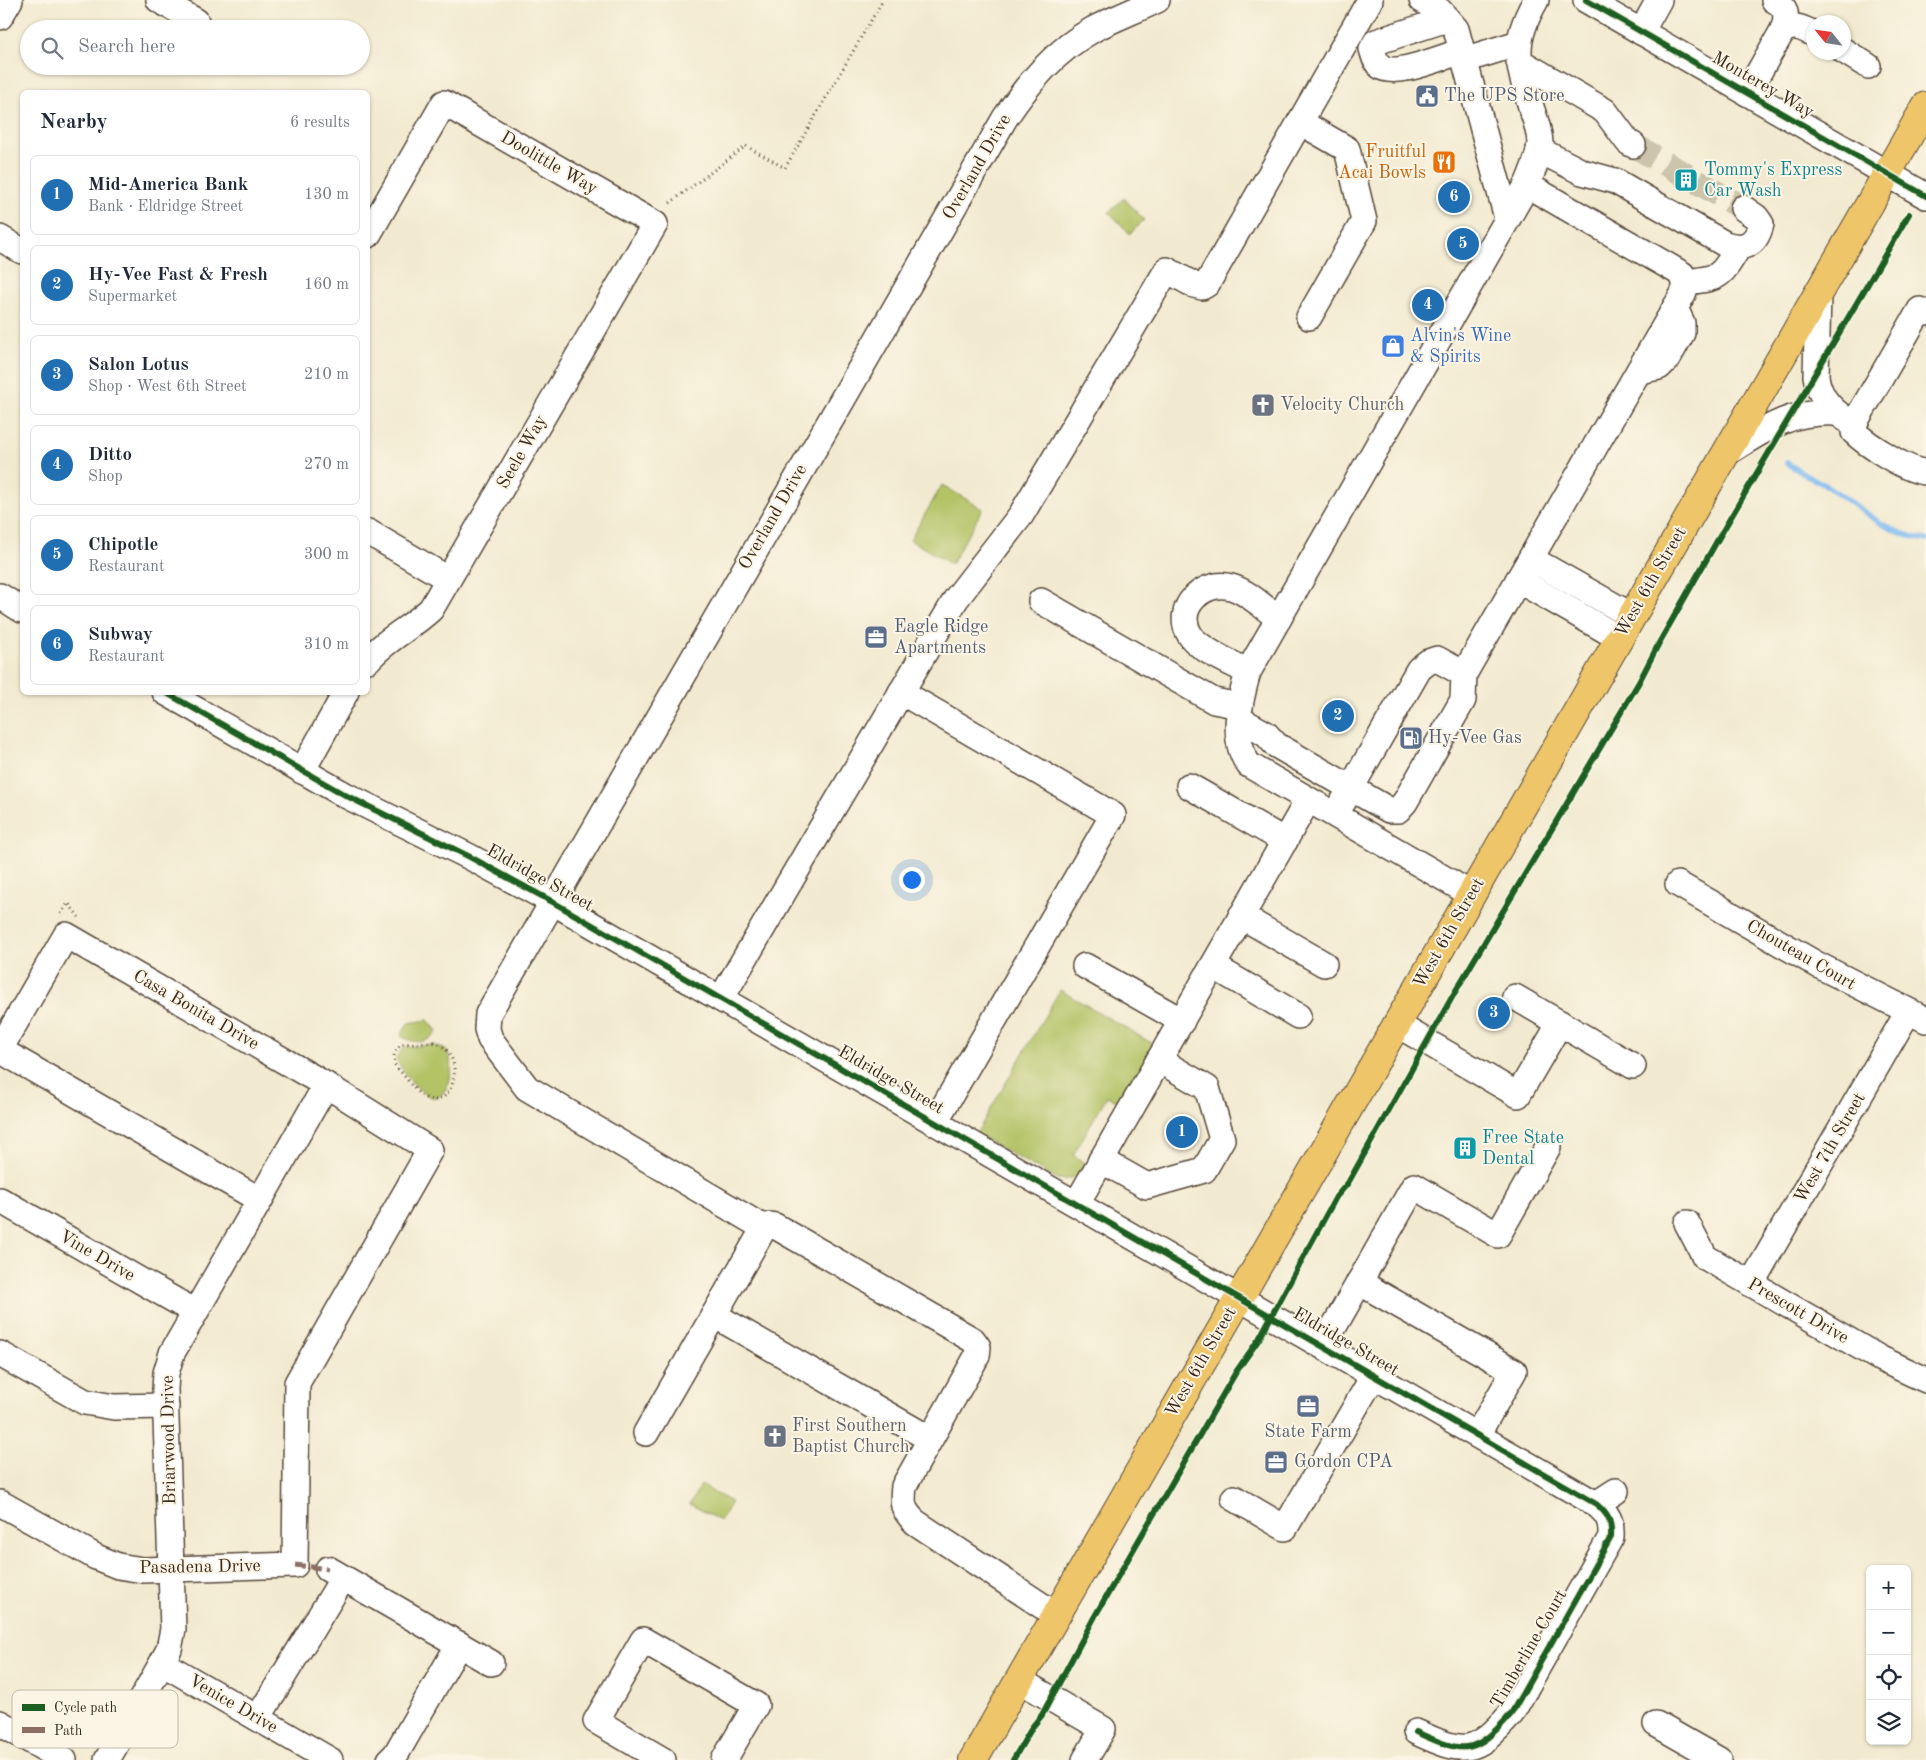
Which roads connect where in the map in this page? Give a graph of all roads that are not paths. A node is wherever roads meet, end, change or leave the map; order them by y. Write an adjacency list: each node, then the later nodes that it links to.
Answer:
1 (10, 0): 10 (street)
2 (159, 0): 12 (street)
3 (1158, 0): 66 (street, Overland Drive)
4 (1370, 0): 22 (street)
5 (1422, 0): 11 (street)
6 (1536, 0): 16 (street)
7 (1586, 0): 15 (street, Monterey Way)
8 (1659, 0): 15 (street)
9 (1774, 0): 13 (street)
10 (0, 17)
11 (1447, 19): 17 (street); 17 (street)
12 (194, 20)
13 (1784, 30): 14 (street); 20 (street)
14 (1806, 30)
15 (1641, 32): 20 (street, Monterey Way)
16 (1519, 52): 17 (street); 23 (street); 24 (street)
17 (1463, 55): 29 (street)
18 (1851, 56): 19 (street)
19 (1868, 66)
20 (1747, 93): 25 (street, Monterey Way)
21 (1926, 106): 25 (main road, West 6th Street)
22 (1300, 122): 38 (street); 54 (street)
23 (1633, 145)
24 (1539, 150): 26 (street); 33 (street)
25 (1887, 173): 27 (street, Monterey Way); 36 (main road, West 6th Street)
26 (1527, 185): 29 (street); 35 (street)
27 (1926, 196)
28 (1743, 208): 33 (street)
29 (1507, 218): 49 (street)
30 (654, 224): 31 (street, Doolittle Way); 44 (street, Seele Way)
31 (370, 232)
32 (0, 238): 34 (street)
33 (1738, 248): 35 (street)
34 (20, 250)
35 (1686, 282): 43 (street)
36 (1818, 293): 39 (street); 40 (main road, West 6th Street)
37 (1924, 308): 39 (street)
38 (1309, 316)
39 (1845, 419): 40 (street); 41 (street)
40 (1725, 454): 50 (main road, West 6th Street)
41 (1921, 466)
42 (370, 533): 44 (street)
43 (1531, 559): 45 (street); 50 (street)
44 (448, 579): 51 (street, Seele Way)
45 (1518, 580): 50 (street); 53 (street)
46 (0, 596): 48 (street)
47 (1041, 602): 57 (street)
48 (20, 609)
49 (1279, 618): 52 (street); 52 (street)
50 (1625, 627): 65 (main road, West 6th Street)
51 (370, 657)
52 (1248, 672): 57 (street)
53 (1464, 674): 60 (street); 60 (street)
54 (901, 692): 72 (street); 82 (street)
55 (170, 695): 58 (street, Eldridge Street)
56 (344, 695): 58 (street)
57 (1240, 712): 60 (street); 61 (street)
58 (302, 771): 66 (street, Eldridge Street)
59 (1189, 786): 63 (street)
60 (1351, 788): 62 (street)
61 (1308, 800): 62 (street); 63 (street)
62 (1336, 815): 65 (street)
63 (1285, 841): 67 (street)
64 (1678, 884): 74 (street, Chouteau Court)
65 (1472, 894): 77 (main road, West 6th Street)
66 (551, 901): 72 (street, Eldridge Street); 89 (street, Overland Drive)
67 (1241, 916): 68 (street); 70 (street)
68 (1324, 964)
69 (1085, 966): 75 (street)
70 (1212, 966): 73 (street); 75 (street)
71 (1515, 997): 76 (street)
72 (721, 999): 82 (street, Eldridge Street)
73 (1298, 1016)
74 (1917, 1016): 91 (street, West 7th Street)
75 (1182, 1021): 79 (street)
76 (1560, 1023): 77 (street); 80 (street)
77 (1396, 1024): 92 (main road, West 6th Street)
78 (0, 1050): 81 (street, Casa Bonita Drive); 86 (street)
79 (1159, 1060): 84 (street); 84 (street)
80 (1633, 1066)
81 (326, 1085): 86 (street, Briarwood Drive); 106 (street, Casa Bonita Drive)
82 (935, 1122): 87 (street, Eldridge Street)
83 (1548, 1147): 90 (street)
84 (1101, 1160): 87 (street)
85 (0, 1200): 93 (street, Vine Drive)
86 (260, 1200): 93 (street, Briarwood Drive)
87 (1077, 1203): 92 (street, Eldridge Street)
88 (1687, 1223): 91 (street, Prescott Drive)
89 (764, 1228): 94 (street); 102 (street)
90 (1359, 1282): 95 (street); 101 (street)
91 (1751, 1284): 98 (street, Prescott Drive)
92 (1239, 1297): 95 (street, Eldridge Street); 108 (main road, West 6th Street)
93 (195, 1312): 99 (street, Briarwood Drive)
94 (714, 1315): 100 (street); 102 (street)
95 (1322, 1346): 97 (street, Eldridge Street)
96 (0, 1354): 99 (street)
97 (1374, 1375): 101 (street, Eldridge Street); 104 (street)
98 (1926, 1380)
99 (166, 1406): 107 (street, Briarwood Drive)
100 (646, 1433)
101 (1477, 1435): 103 (street, Eldridge Street)
102 (930, 1439): 108 (street)
103 (1606, 1497): 118 (street, Timberline Court)
104 (1234, 1498)
105 (0, 1503): 107 (street, Pasadena Drive)
106 (295, 1565): 107 (street, Pasadena Drive)
107 (172, 1569): 110 (street, Briarwood Drive)
108 (1056, 1616): 112 (main road, West 6th Street)
109 (459, 1644): 111 (street); 114 (street); 124 (street)
110 (162, 1663): 113 (street, Briarwood Drive); 114 (street, Venice Drive)
111 (491, 1663)
112 (1019, 1680): 127 (main road, West 6th Street); 128 (street)
113 (147, 1690)
114 (258, 1718): 123 (street, Venice Drive)
115 (0, 1723): 117 (street)
116 (1656, 1724): 129 (street)
117 (12, 1730)
118 (1416, 1732)
119 (43, 1748): 121 (street)
120 (114, 1748): 122 (street, Briarwood Drive)
121 (64, 1760)
122 (107, 1760)
123 (330, 1760)
124 (390, 1760)
125 (663, 1760): 126 (street)
126 (724, 1760)
127 (972, 1760)
128 (1085, 1760)
129 (1719, 1760)

